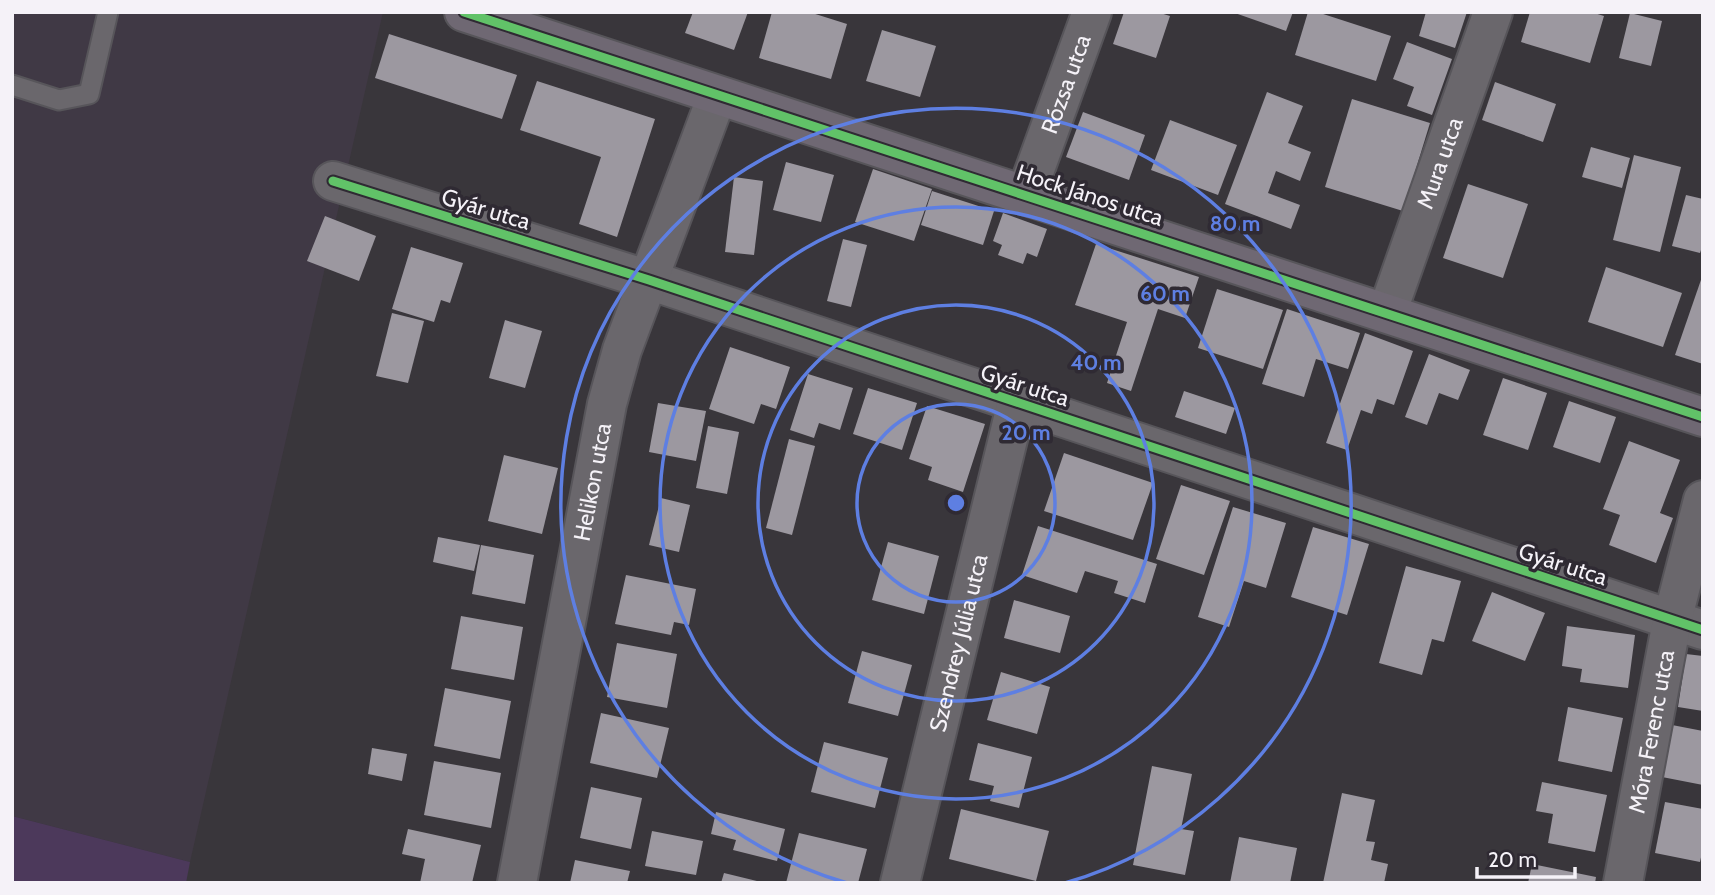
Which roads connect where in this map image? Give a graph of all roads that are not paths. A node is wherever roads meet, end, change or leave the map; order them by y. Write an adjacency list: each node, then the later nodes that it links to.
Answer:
1 (108, 12): 5 (lane)
2 (464, 12): 6 (main road, Hock János utca)
3 (1092, 12): 8 (street, Rózsa utca)
4 (1493, 12): 10 (street, Mura utca)
5 (12, 85)
6 (717, 96): 8 (main road, Hock János utca); 9 (street, Helikon utca)
7 (333, 181): 9 (street, Gyár utca)
8 (1026, 194): 10 (main road, Hock János utca)
9 (649, 280): 11 (street, Gyár utca); 15 (street, Helikon utca)
10 (1387, 313): 12 (main road, Hock János utca)
11 (1017, 402): 14 (street, Gyár utca); 16 (street, Szendrey Júlia utca)
12 (1703, 417)
13 (1703, 500): 14 (street, Móra Ferenc utca)
14 (1687, 626): 17 (street, Móra Ferenc utca)
15 (517, 883)
16 (900, 883)
17 (1623, 883)

